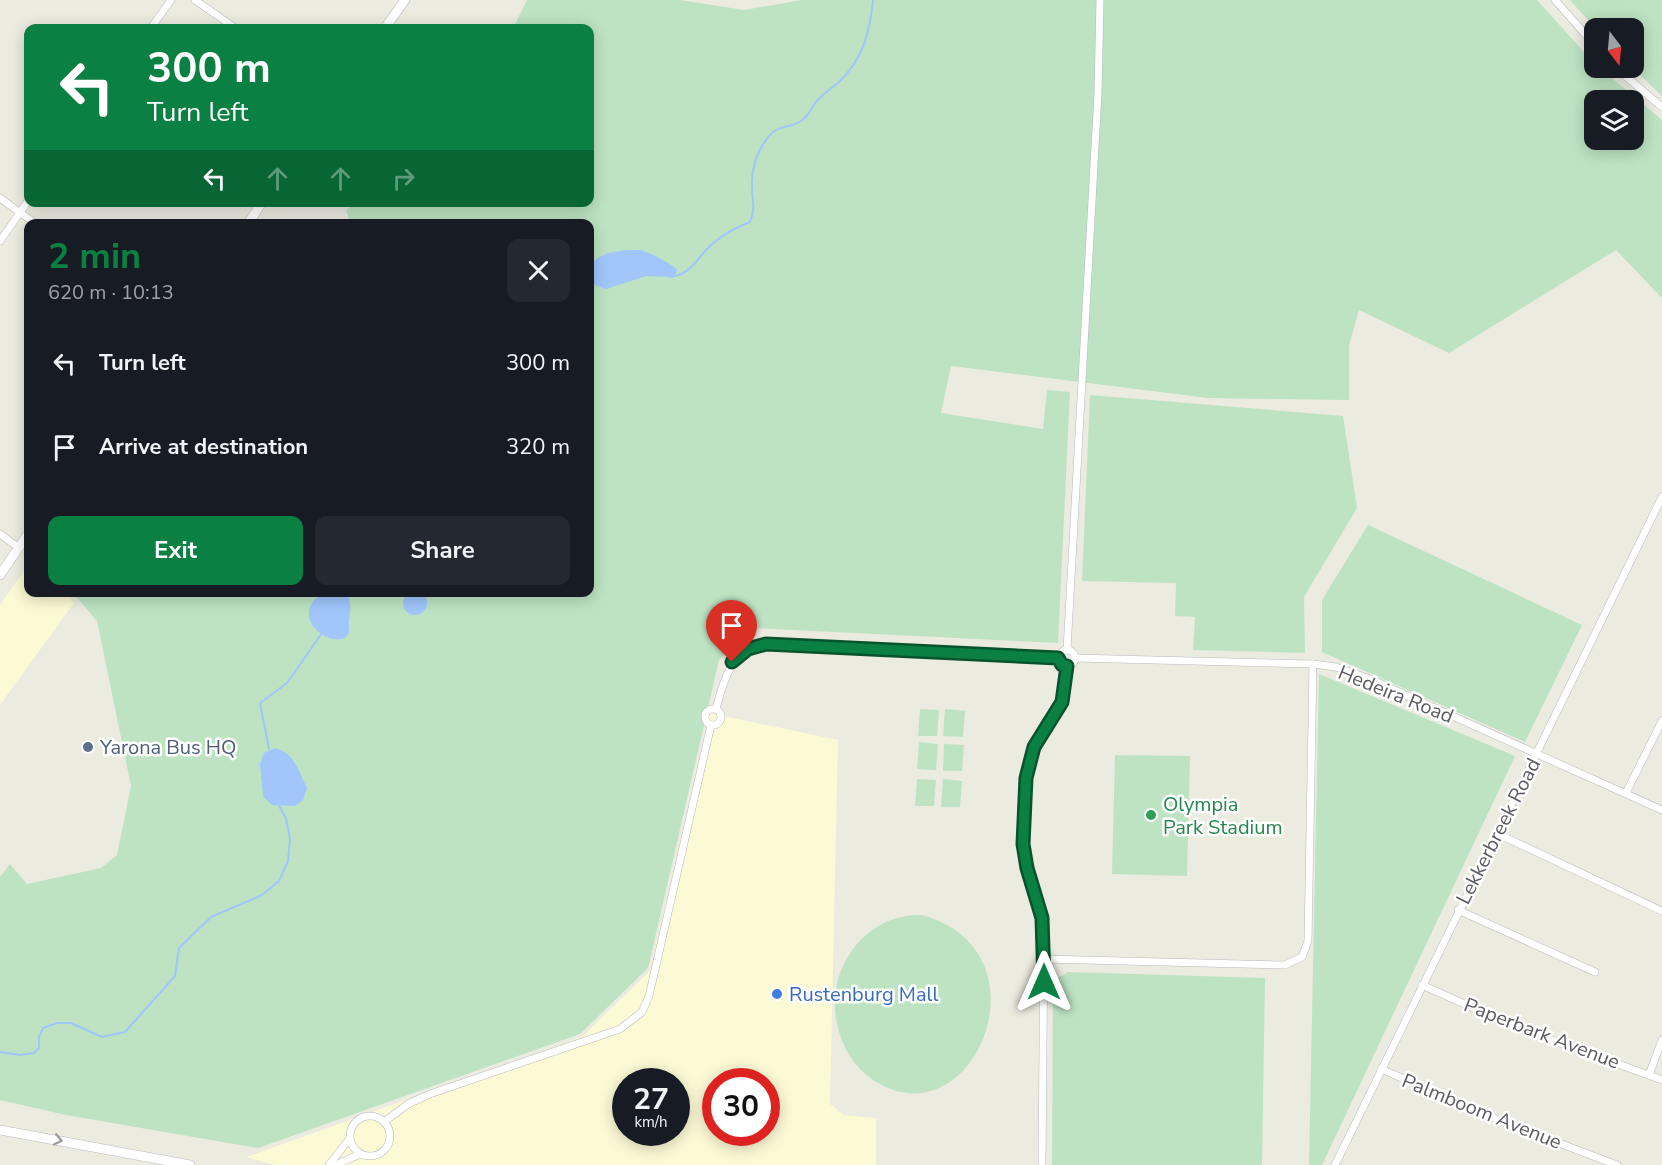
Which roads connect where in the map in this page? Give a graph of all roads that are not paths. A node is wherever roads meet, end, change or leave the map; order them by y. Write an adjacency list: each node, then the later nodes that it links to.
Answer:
1 (171, 0): 6 (street)
2 (195, 0): 7 (street)
3 (405, 0): 8 (main road)
4 (1100, 0): 22 (street)
5 (1555, 0): 9 (street)
6 (154, 24)
7 (229, 24)
8 (388, 24)
9 (1584, 33)
10 (1628, 78): 11 (street)
11 (1662, 107)
12 (0, 198): 14 (street)
13 (24, 207): 14 (street)
14 (20, 213): 15 (street); 16 (street)
15 (29, 219)
16 (0, 241)
17 (1662, 497): 30 (street, Lekkerbreek Road)
18 (0, 534): 20 (street)
19 (24, 540): 20 (main road)
20 (19, 548): 21 (main road)
21 (0, 575)
22 (1067, 650): 23 (street); 24 (street)
23 (1058, 658): 26 (street); 27 (street)
24 (1075, 658): 25 (street, Hedeira Road); 26 (street)
25 (1313, 664): 30 (street, Hedeira Road); 36 (street)
26 (1067, 666): 36 (street)
27 (716, 709): 29 (street); 29 (street)
28 (1662, 721): 31 (street)
29 (711, 725): 43 (street)
30 (1536, 754): 31 (street, Hedeira Road); 33 (street, Lekkerbreek Road)
31 (1626, 794): 32 (street, Hedeira Road)
32 (1662, 810)
33 (1496, 833): 34 (street, Lekkerbreek Road); 35 (street)
34 (1458, 910): 37 (street); 38 (street, Lekkerbreek Road)
35 (1662, 911)
36 (1044, 959): 50 (street)
37 (1595, 972)
38 (1422, 985): 40 (street, Lekkerbreek Road); 41 (street, Paperbark Avenue)
39 (1662, 1040): 41 (street)
40 (1381, 1069): 51 (street, Lekkerbreek Road); 52 (street, Palmboom Avenue)
41 (1649, 1075): 42 (street, Paperbark Avenue)
42 (1662, 1080)
43 (384, 1122): 45 (street); 46 (street)
44 (0, 1130): 47 (main road, one-way to 47)
45 (350, 1138): 46 (street); 48 (street)
46 (360, 1154): 49 (street)
47 (190, 1165)
48 (329, 1165)
49 (336, 1165)
50 (1042, 1165)
51 (1335, 1165)
52 (1617, 1165)

